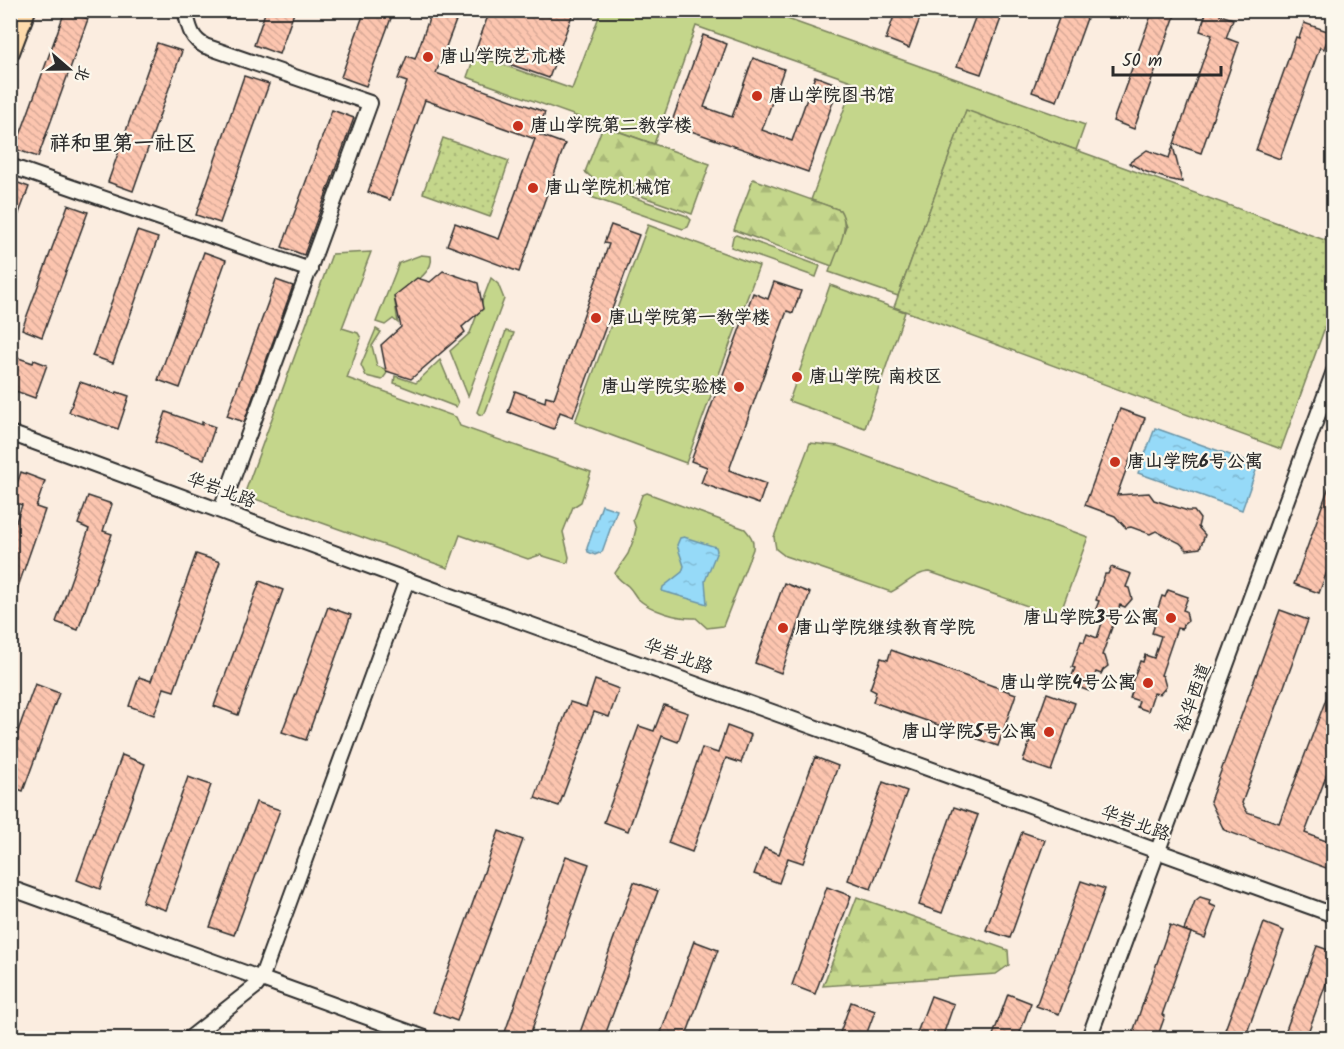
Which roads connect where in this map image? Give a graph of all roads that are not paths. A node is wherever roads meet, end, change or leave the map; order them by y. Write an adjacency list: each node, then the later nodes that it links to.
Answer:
1 (18, 10): 4 (main road)
2 (26, 10): 5 (main road)
3 (185, 10): 7 (street)
4 (10, 30)
5 (10, 52)
6 (10, 166): 7 (street)
7 (310, 270): 10 (street)
8 (1334, 371): 12 (street, 裕华西道)
9 (10, 433): 10 (street, 华岩北路)
10 (220, 510): 11 (street, 华岩北路)
11 (407, 580): 12 (street, 华岩北路); 15 (street)
12 (1157, 851): 14 (street, 华岩北路); 18 (street, 裕华西道)
13 (10, 888): 15 (street)
14 (1334, 915)
15 (261, 979): 16 (street); 17 (street)
16 (190, 1038)
17 (425, 1038)
18 (1089, 1038)

